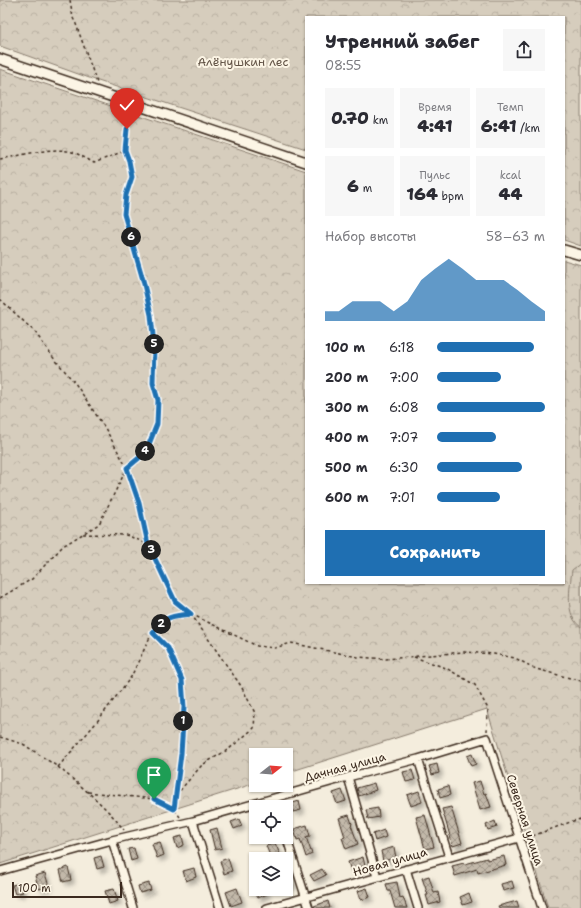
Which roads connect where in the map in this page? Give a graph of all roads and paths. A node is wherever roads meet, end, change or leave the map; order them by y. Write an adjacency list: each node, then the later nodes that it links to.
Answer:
1 (70, 0): 3 (path)
2 (0, 59): 3 (street)
3 (105, 94): 4 (street)
4 (134, 104): 5 (path); 7 (street)
5 (125, 150): 6 (path); 11 (path)
6 (0, 159)
7 (305, 162)
8 (565, 250): 9 (street)
9 (581, 255)
10 (0, 299): 11 (path)
11 (127, 468): 12 (path); 13 (path)
12 (83, 534): 13 (path); 14 (path)
13 (148, 544): 15 (path)
14 (0, 598)
15 (191, 614): 16 (path); 17 (path); 25 (path)
16 (153, 633): 22 (path); 25 (path)
17 (413, 656): 18 (path); 20 (path)
18 (581, 681)
19 (0, 737): 22 (path)
20 (488, 738): 21 (street, Дачная улица); 32 (street, Северная улица)
21 (418, 759): 23 (street, Дачная улица); 35 (street)
22 (58, 767): 24 (path)
23 (348, 777): 26 (street, Дачная улица); 38 (street)
24 (88, 792): 27 (path); 31 (path)
25 (176, 795): 27 (path)
26 (274, 798): 29 (street, Дачная улица)
27 (174, 809): 30 (path)
28 (581, 819): 32 (path)
29 (193, 821): 30 (street, Дачная улица); 41 (street)
30 (185, 823): 31 (street, Дачная улица)
31 (129, 837): 33 (street, Дачная улица)
32 (519, 838): 35 (street, Новая улица); 45 (street, Северная улица)
33 (112, 840): 37 (street, Дачная улица); 40 (street)
34 (289, 844): 39 (street)
35 (449, 857): 36 (street, Новая улица)
36 (406, 869): 38 (street, Новая улица); 44 (street)
37 (0, 871)
38 (377, 877): 39 (street, Новая улица)
39 (306, 897): 42 (street, Новая улица); 43 (street)
40 (133, 908)
41 (220, 908)
42 (267, 908)
43 (309, 908)
44 (418, 908)
45 (542, 908)

